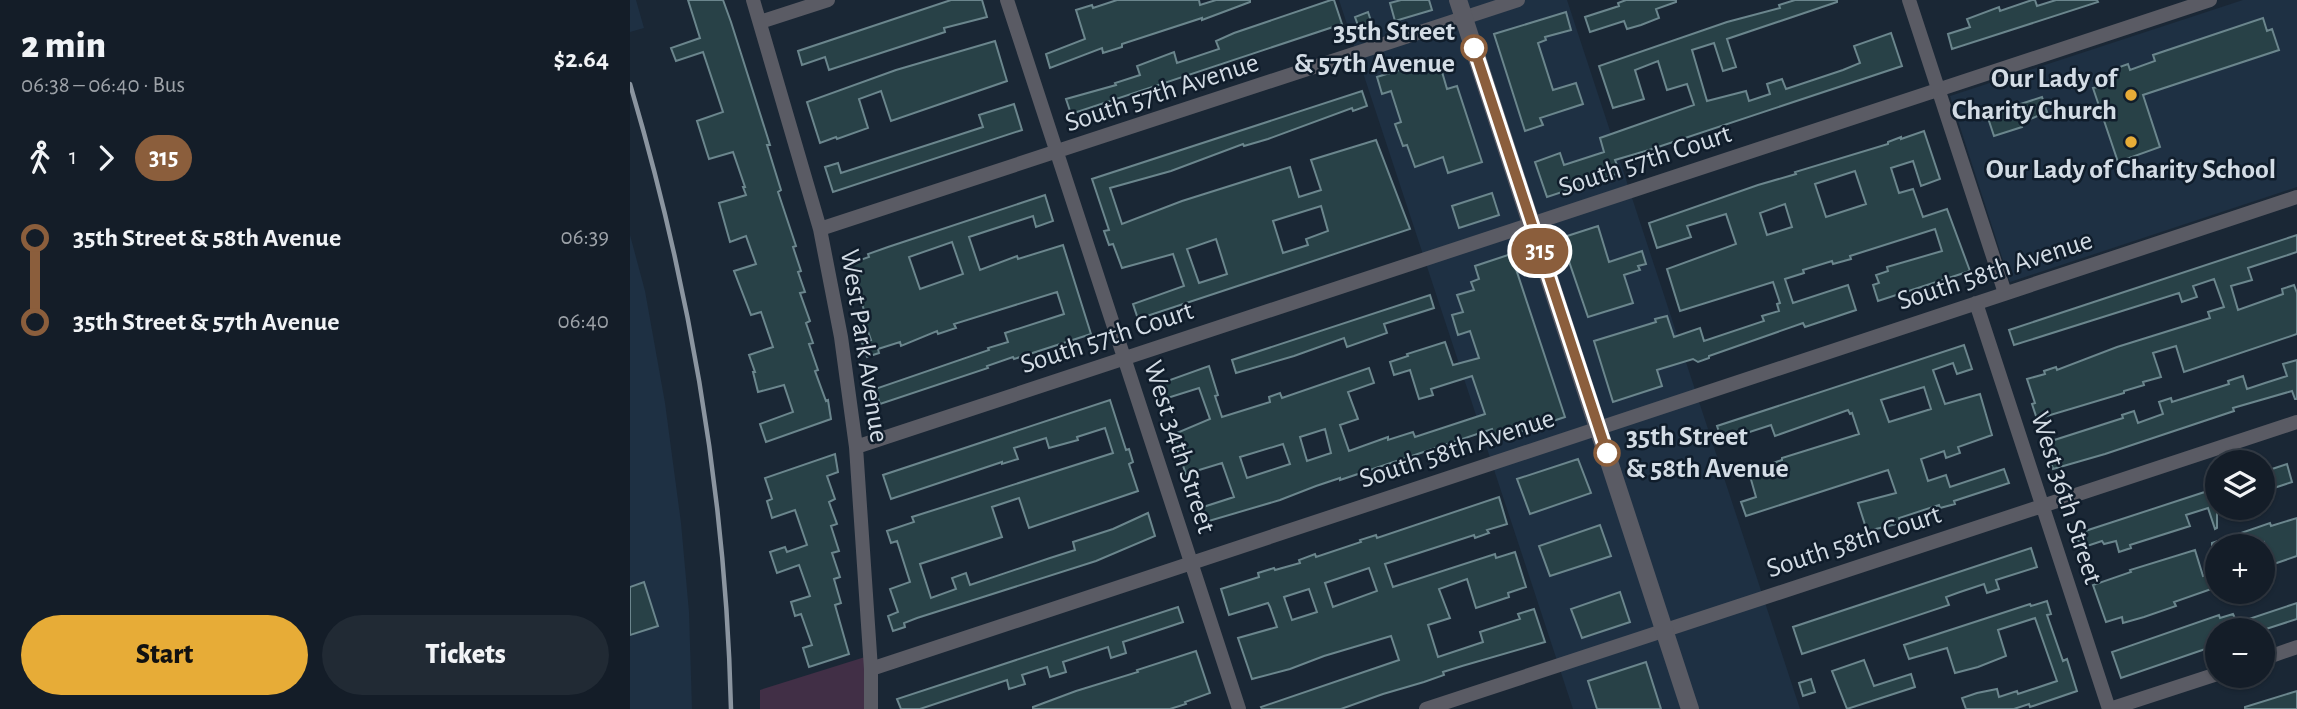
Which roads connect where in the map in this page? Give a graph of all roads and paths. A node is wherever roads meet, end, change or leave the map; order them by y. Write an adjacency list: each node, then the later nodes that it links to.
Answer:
1 (753, 0): 9 (street, West Park Avenue)
2 (828, 0): 9 (street)
3 (1007, 0): 11 (street, West 34th Street)
4 (1458, 0): 8 (street)
5 (1518, 0): 8 (street, South 57th Avenue)
6 (1909, 0): 10 (street)
7 (2210, 0): 10 (street, South 57th Court)
8 (1464, 18): 11 (street, South 57th Avenue); 13 (street)
9 (760, 22): 14 (street, West Park Avenue)
10 (1938, 89): 13 (street, South 57th Court); 15 (street)
11 (1057, 153): 14 (street, South 57th Avenue); 17 (street, West 34th Street)
12 (2297, 197): 15 (street, South 58th Avenue)
13 (1531, 224): 17 (street, South 57th Court); 19 (street)
14 (820, 229): 20 (street, West Park Avenue)
15 (2005, 293): 16 (street, South 58th Avenue)
16 (1976, 303): 19 (street, South 58th Avenue); 21 (street, West 36th Street)
17 (1124, 358): 20 (street, South 57th Court); 22 (street, West 34th Street)
18 (2297, 422): 21 (street, South 58th Court)
19 (1598, 428): 22 (street, South 58th Avenue); 23 (street)
20 (856, 447): 26 (street, West Park Avenue)
21 (2042, 506): 23 (street, South 58th Court); 32 (street, West 36th Street)
22 (1191, 563): 26 (street, South 58th Avenue); 29 (street, West 34th Street)
23 (1664, 631): 30 (street, South 58th Court); 31 (street)
24 (2297, 647): 25 (street)
25 (2275, 655)
26 (871, 669): 28 (street, West Park Avenue)
27 (2205, 678): 32 (street)
28 (871, 709)
29 (1239, 709)
30 (1426, 709)
31 (1690, 709)
32 (2110, 709)

